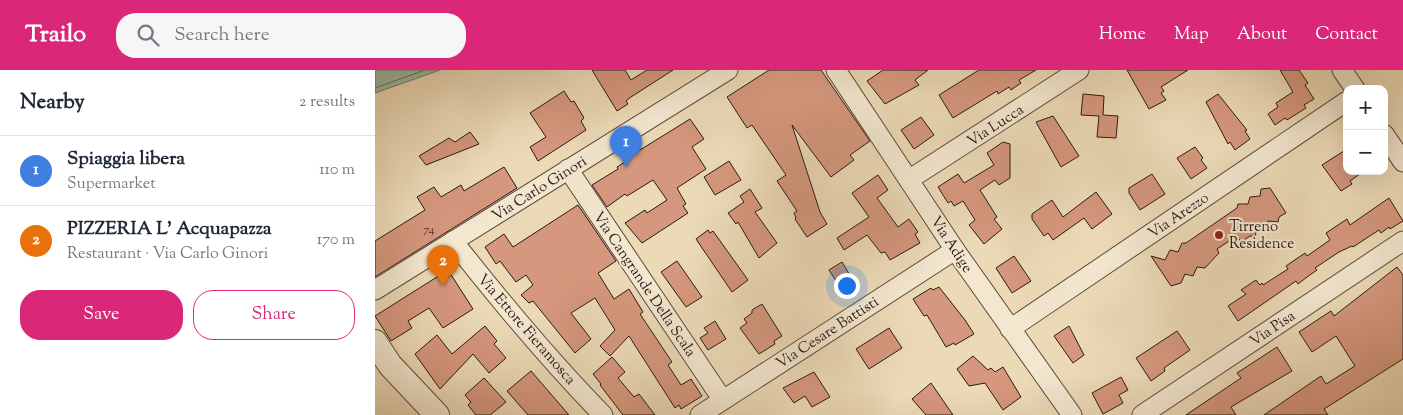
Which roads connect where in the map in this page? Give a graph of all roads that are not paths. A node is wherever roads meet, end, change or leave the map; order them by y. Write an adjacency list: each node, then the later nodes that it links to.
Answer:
1 (728, 70): 9 (street, Via Carlo Ginori)
2 (836, 70): 10 (street, Via Adige)
3 (1079, 70): 10 (street, Via Lucca)
4 (1342, 70): 5 (street)
5 (1352, 85)
6 (1343, 104): 15 (street, Via Arezzo)
7 (1388, 140): 8 (street)
8 (1403, 162)
9 (569, 169): 11 (street, Via Carlo Ginori); 17 (street, Via Cangrande Della Scala)
10 (910, 179): 13 (street, Via Adige)
11 (453, 241): 14 (street, Via Carlo Ginori); 19 (street, Via Ettore Fieramosca)
12 (1403, 241): 22 (street, Via Pisa)
13 (955, 250): 15 (street, Via Adige); 17 (street, Via Cesare Battisti)
14 (375, 290)
15 (1010, 329): 21 (street, Via Adige)
16 (375, 342): 18 (street)
17 (722, 399): 20 (street, Via Cesare Battisti)
18 (437, 415)
19 (603, 415)
20 (699, 415)
21 (1072, 415)
22 (1142, 415)

